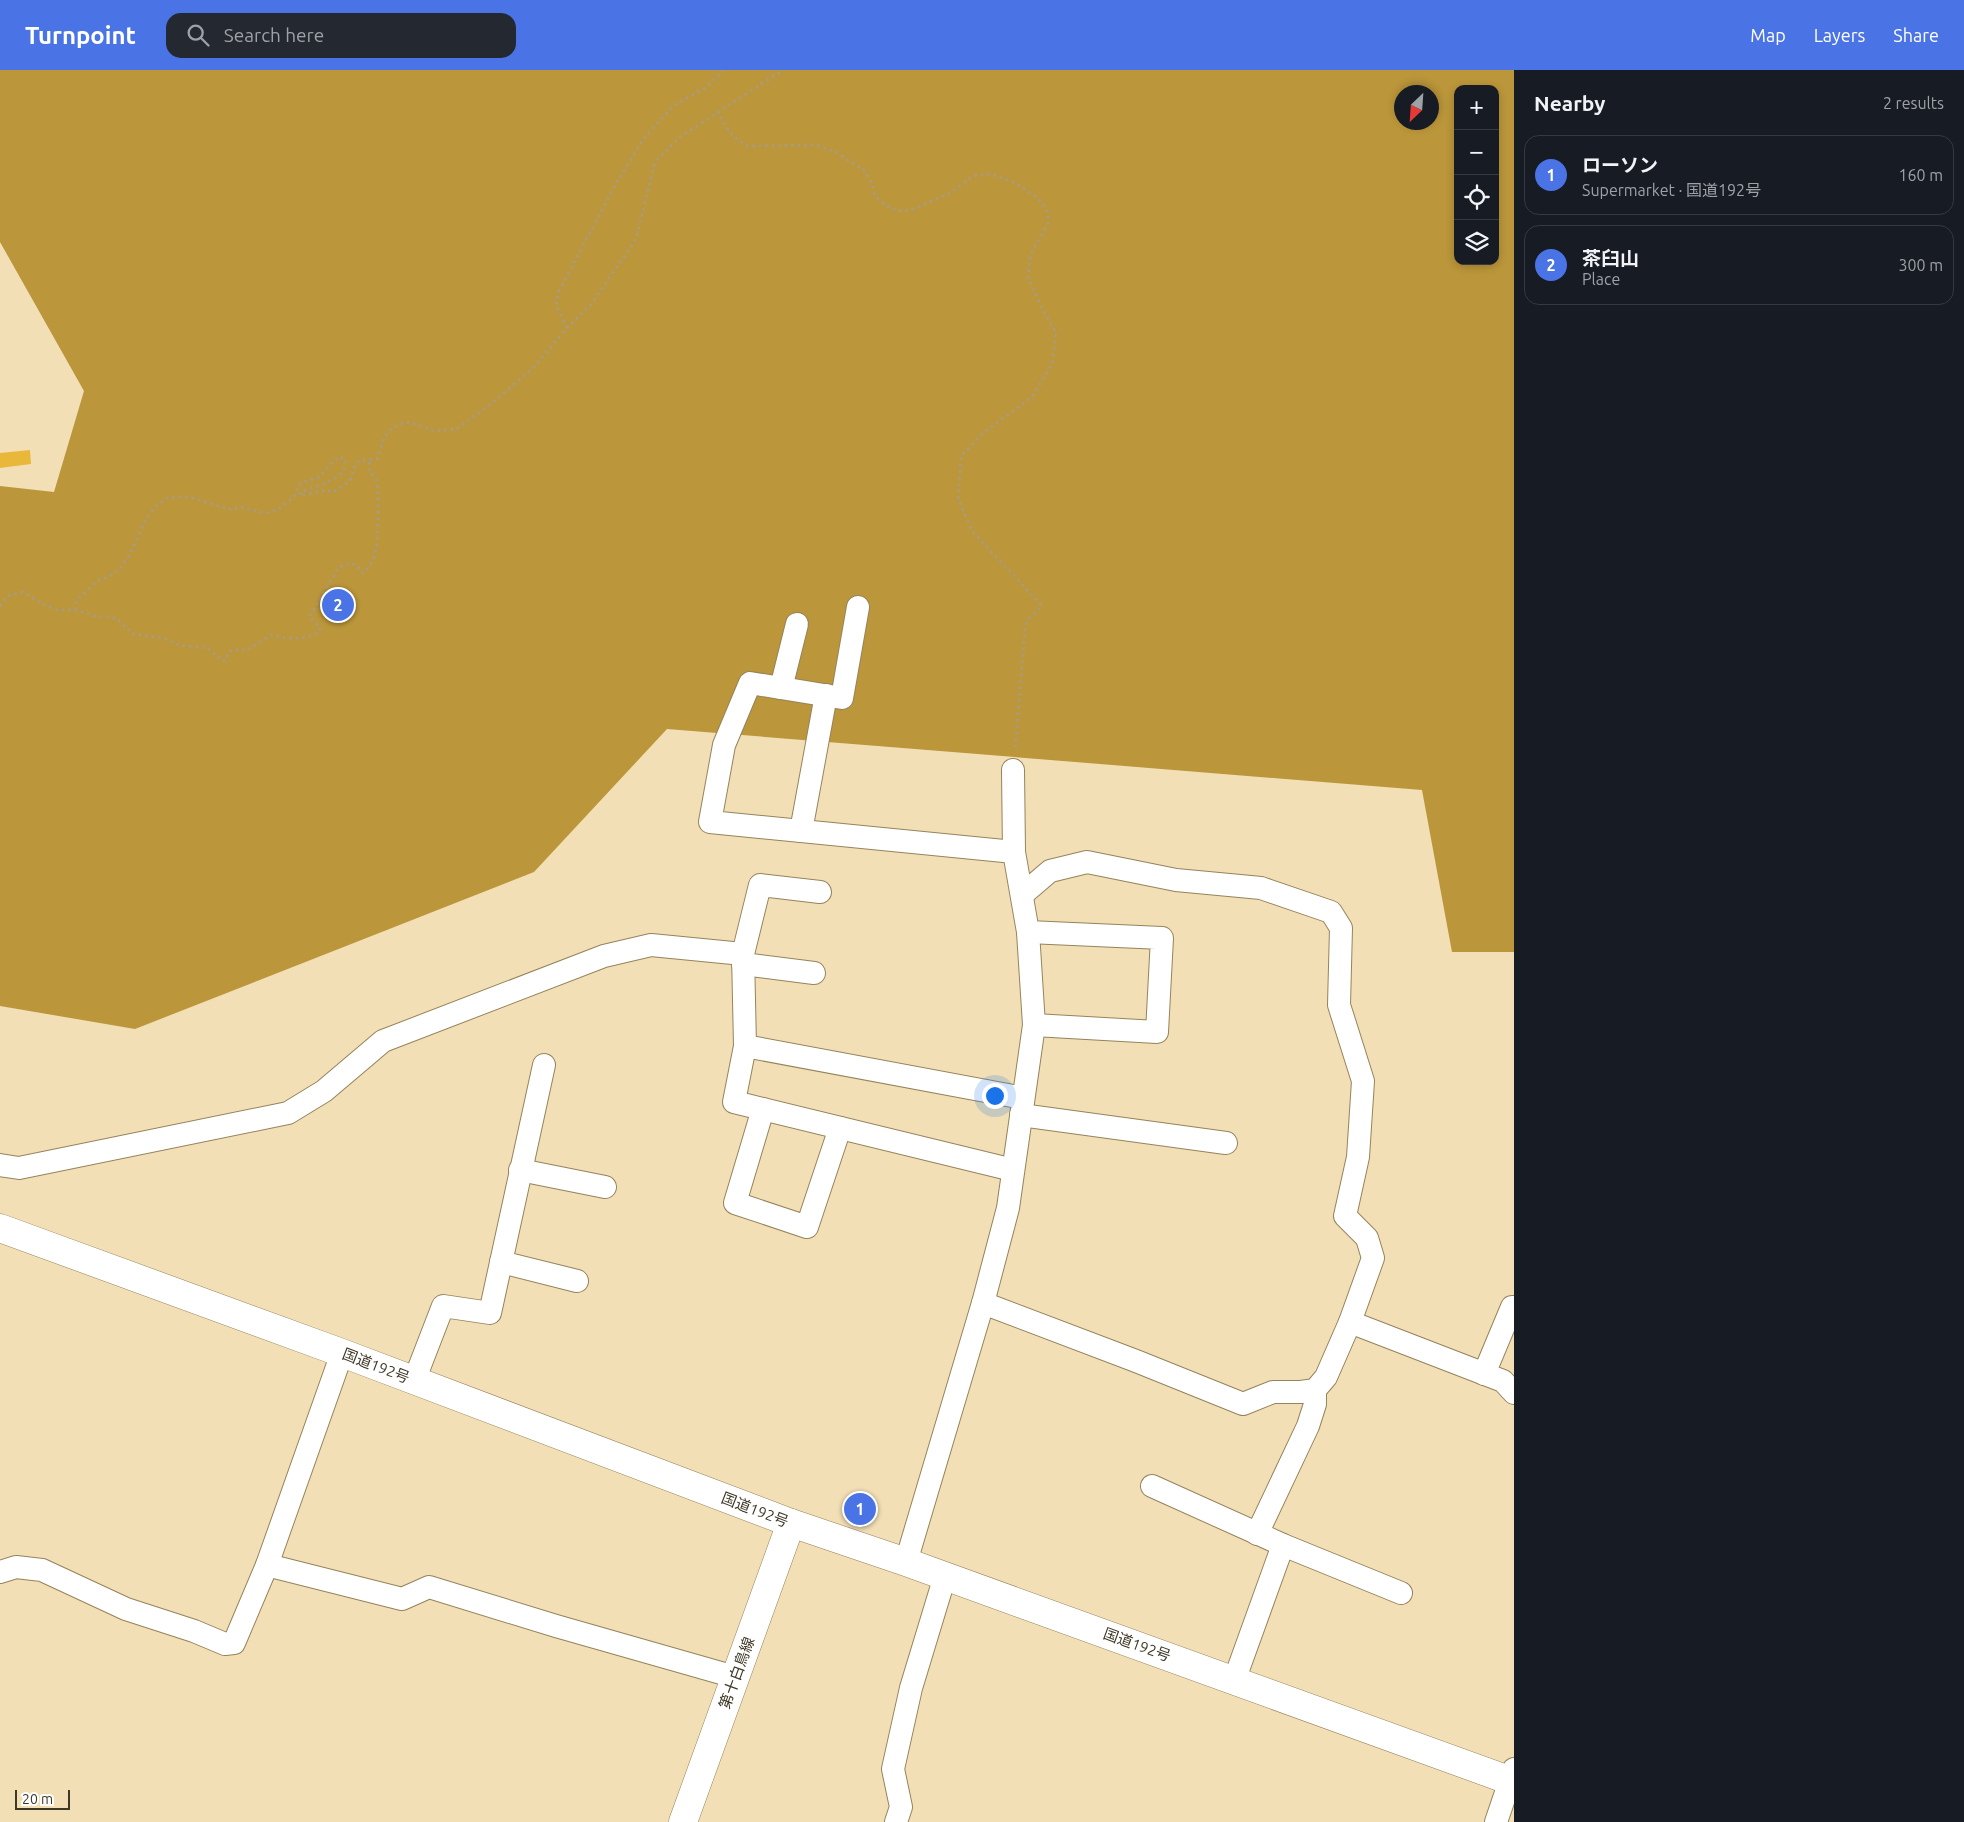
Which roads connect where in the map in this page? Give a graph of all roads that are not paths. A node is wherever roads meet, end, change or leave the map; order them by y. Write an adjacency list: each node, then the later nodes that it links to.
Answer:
1 (858, 607): 4 (street)
2 (797, 624): 3 (street)
3 (781, 688): 4 (street); 6 (street)
4 (826, 695): 6 (street)
5 (1013, 770): 7 (street)
6 (801, 831): 7 (street)
7 (1014, 852): 9 (street)
8 (820, 892): 11 (street)
9 (1022, 895): 10 (street); 29 (street)
10 (1028, 932): 13 (street); 13 (street)
11 (743, 959): 12 (street); 14 (street); 20 (street)
12 (814, 973)
13 (1034, 1025): 16 (street)
14 (745, 1046): 16 (street); 17 (street)
15 (544, 1066): 21 (street)
16 (1022, 1106): 19 (street); 22 (street)
17 (763, 1109): 18 (street); 18 (street)
18 (840, 1128): 22 (street)
19 (1226, 1144)
20 (0, 1164)
21 (520, 1170): 23 (street); 25 (street)
22 (1013, 1170): 27 (street)
23 (605, 1186)
24 (0, 1228): 30 (main road, 国道192号)
25 (501, 1262): 26 (street); 32 (street)
26 (577, 1281)
27 (982, 1303): 33 (street); 39 (street)
28 (1514, 1307): 31 (street)
29 (1350, 1322): 31 (street); 33 (street)
30 (342, 1353): 32 (main road, 国道192号); 40 (street)
31 (1484, 1374): 34 (street)
32 (414, 1381): 36 (main road, 国道192号)
33 (1316, 1390): 37 (street)
34 (1514, 1393)
35 (1152, 1486): 37 (street)
36 (791, 1524): 39 (main road, 国道192号); 44 (main road, 第十白鳥線)
37 (1257, 1534): 38 (street)
38 (1283, 1545): 43 (street); 45 (street)
39 (906, 1562): 42 (main road, 国道192号)
40 (267, 1565): 41 (street); 44 (street)
41 (0, 1572)
42 (945, 1576): 45 (main road, 国道192号); 48 (street)
43 (1401, 1593)
44 (736, 1676): 47 (main road, 第十白鳥線)
45 (1234, 1681): 46 (main road, 国道192号)
46 (1513, 1777): 49 (street)
47 (683, 1822)
48 (896, 1822)
49 (1496, 1822)

